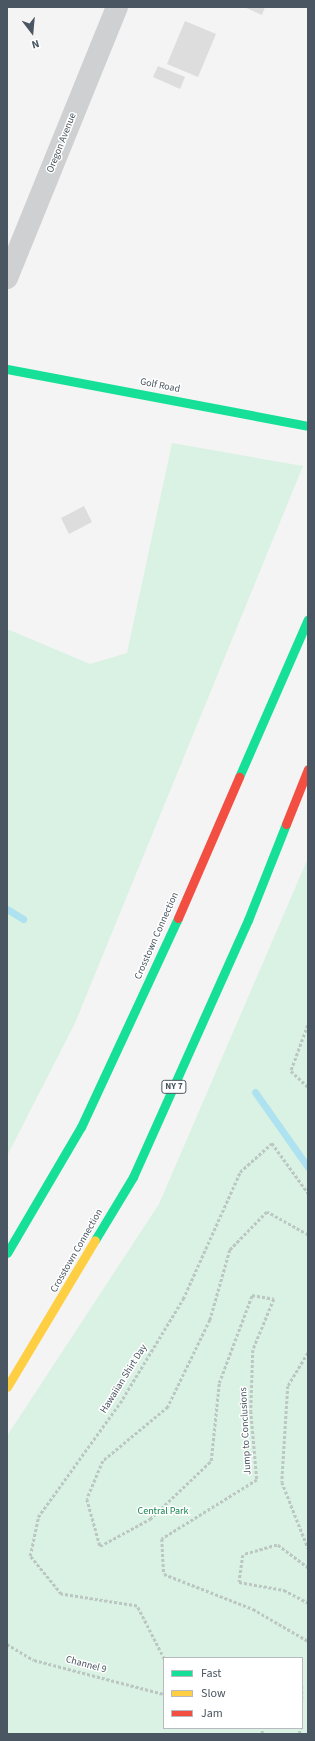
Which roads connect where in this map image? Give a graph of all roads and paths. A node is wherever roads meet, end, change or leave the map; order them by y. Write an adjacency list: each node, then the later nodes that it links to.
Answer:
1 (117, 7): 2 (street, Oregon Avenue)
2 (7, 278)
3 (7, 369): 4 (main road, Golf Road)
4 (308, 426)
5 (308, 619): 11 (main road, Crosstown Connection)
6 (308, 769): 13 (main road, Crosstown Connection / NY 7)
7 (308, 1025): 8 (path)
8 (308, 1087)
9 (308, 1193): 19 (path, Hawaiian Shirt Day)
10 (308, 1235): 17 (path, Jump to Conclusions)
11 (7, 1253)
12 (308, 1353): 14 (path)
13 (7, 1387)
14 (308, 1548)
15 (308, 1568): 16 (path)
16 (308, 1603)
17 (308, 1641)
18 (7, 1644): 20 (path, Channel 9)
19 (163, 1657)
20 (163, 1694)

